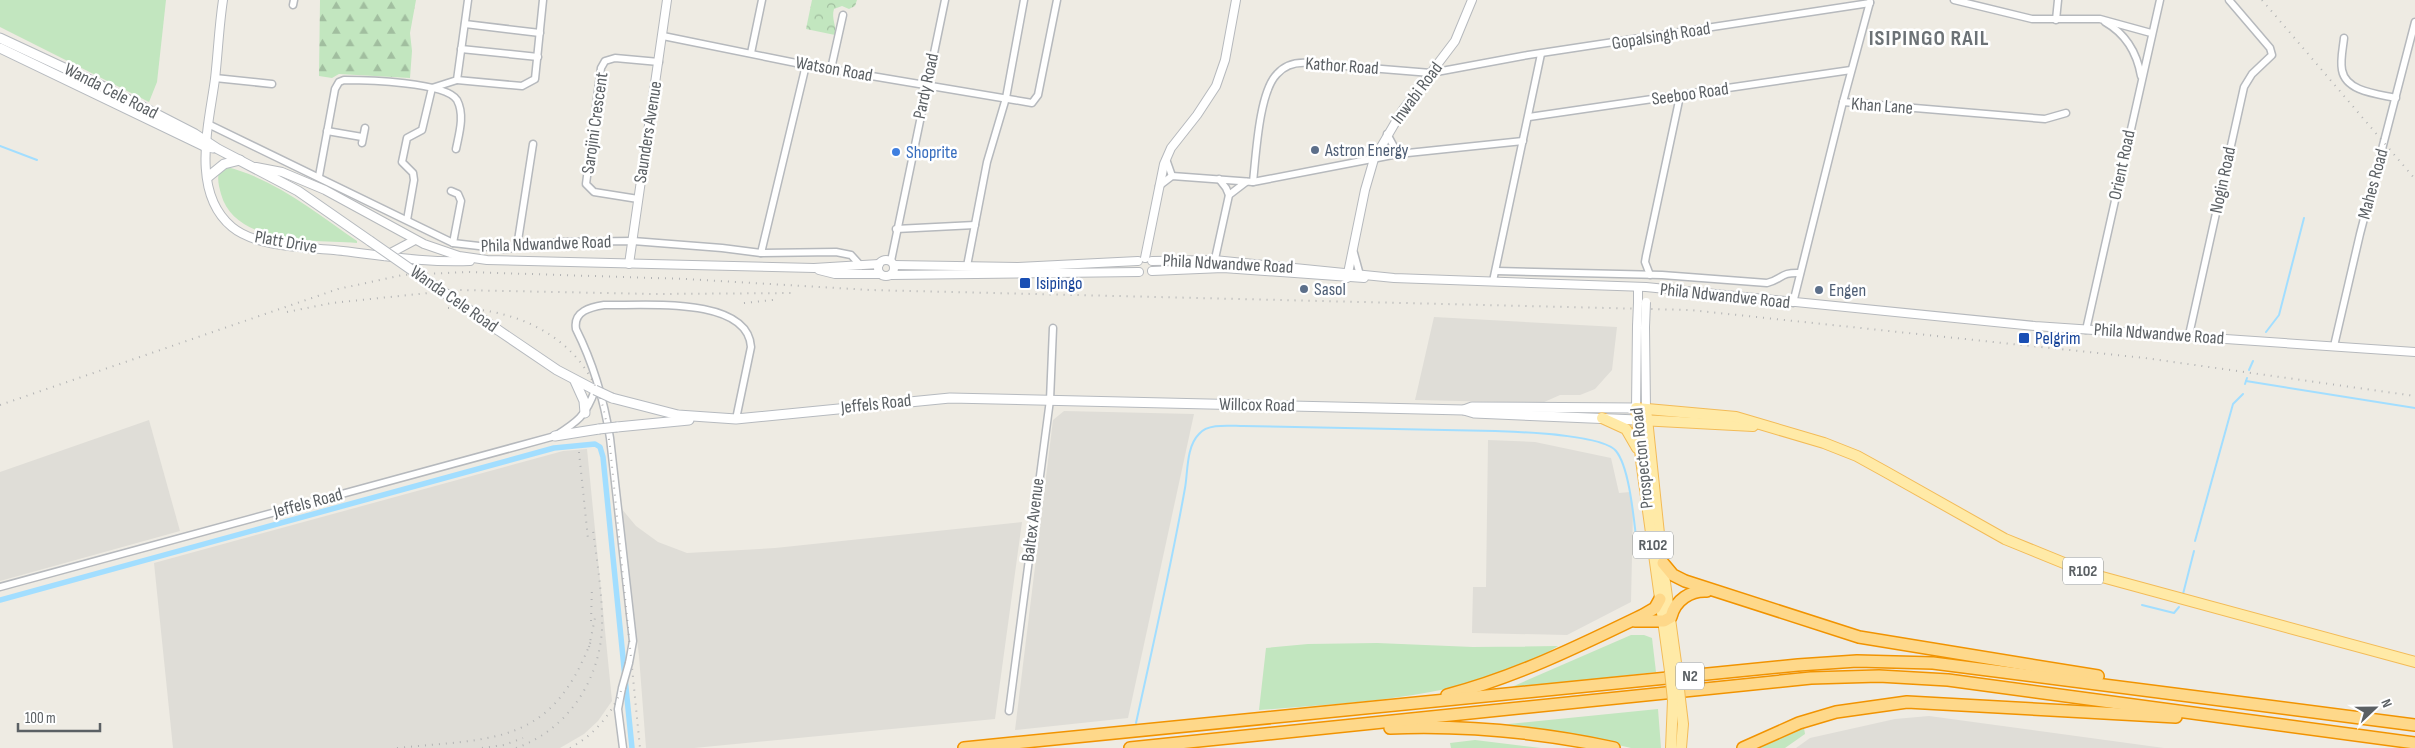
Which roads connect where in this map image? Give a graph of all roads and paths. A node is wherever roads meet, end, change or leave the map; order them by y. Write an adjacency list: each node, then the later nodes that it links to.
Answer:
1 (223, 0): 38 (street, Platt Drive)
2 (468, 0): 20 (street)
3 (542, 0): 21 (street)
4 (667, 0): 23 (street, Saunders Avenue)
5 (762, 0): 28 (street)
6 (945, 0): 42 (street, Pardy Road)
7 (1024, 0): 45 (street)
8 (1057, 0): 45 (street, Watson Road)
9 (1236, 0): 59 (street)
10 (1472, 0): 32 (street, Inwabi Road)
11 (1954, 0): 18 (street)
12 (2058, 0): 18 (street)
13 (2160, 0): 22 (street, Orient Road)
14 (2230, 0): 108 (street, Nogin Road)
15 (1870, 2): 29 (street, Gopalsingh Road); 36 (street)
16 (843, 15): 34 (street)
17 (2100, 19): 18 (street); 22 (street); 39 (street)
18 (2056, 20)
19 (2415, 22): 46 (street, Mahes Road)
20 (465, 24): 21 (street); 27 (street)
21 (540, 33): 30 (street)
22 (2151, 33): 39 (street, Orient Road)
23 (663, 36): 28 (street, Watson Road); 31 (street, Saunders Avenue)
24 (0, 38): 55 (main road, Wanda Cele Road)
25 (2344, 38): 46 (street)
26 (0, 48): 55 (main road, Wanda Cele Road)
27 (462, 49): 30 (street); 40 (street)
28 (751, 53): 33 (street, Watson Road)
29 (1541, 54): 35 (street, Gopalsingh Road); 49 (street)
30 (538, 58): 40 (street)
31 (659, 62): 71 (street, Saunders Avenue); 71 (street, Sarojini Crescent)
32 (1440, 62): 35 (street); 37 (street, Inwabi Road)
33 (806, 65): 34 (street, Watson Road); 80 (street)
34 (831, 69): 42 (street, Watson Road)
35 (1452, 69): 37 (street, Gopalsingh Road)
36 (1851, 70): 44 (street, Seeboo Road); 47 (street)
37 (1431, 73): 53 (street, Inwabi Road); 67 (street, Kathor Road)
38 (215, 78): 41 (street); 50 (street, Platt Drive)
39 (2141, 79): 107 (street, Orient Road)
40 (458, 80): 43 (street)
41 (272, 84)
42 (926, 86): 45 (street, Watson Road); 74 (street, Pardy Road)
43 (432, 88): 52 (street); 57 (street); 72 (street)
44 (1680, 96): 49 (street, Seeboo Road); 101 (street)
45 (1006, 98): 73 (street)
46 (2396, 98): 109 (street, Mahes Road)
47 (1843, 102): 48 (street, Khan Lane); 96 (street, Khan Lane)
48 (2066, 113)
49 (1529, 117): 54 (street)
50 (208, 124): 55 (street, Platt Drive); 63 (street, Phila Ndwandwe Road)
51 (365, 128): 52 (street)
52 (327, 132): 63 (street)
53 (1387, 134): 58 (street); 60 (street, Inwabi Road)
54 (1523, 141): 58 (street); 95 (street)
55 (205, 143): 61 (main road, Wanda Cele Road); 65 (street, Platt Drive)
56 (533, 144): 79 (street)
57 (456, 149)
58 (1398, 154): 60 (street)
59 (1166, 158): 64 (street); 68 (street)
60 (1374, 159): 67 (street); 78 (street, Inwabi Road)
61 (241, 160): 62 (main road, Wanda Cele Road); 65 (main road)
62 (254, 167): 75 (street, Phila Ndwandwe Road); 111 (main road, Wanda Cele Road, bridge)
63 (319, 176): 72 (street, Phila Ndwandwe Road)
64 (1172, 176): 66 (street); 68 (street)
65 (208, 177): 81 (street, Platt Drive)
66 (1219, 179): 67 (street); 70 (street)
67 (1250, 182): 70 (street)
68 (1160, 186): 84 (street)
69 (451, 191): 77 (street)
70 (1229, 195): 88 (street)
71 (638, 199): 76 (street, Saunders Avenue)
72 (407, 220): 77 (street, Phila Ndwandwe Road)
73 (975, 225): 74 (street); 91 (street)
74 (896, 229): 85 (street, Pardy Road)
75 (414, 240): 81 (street); 83 (street, Phila Ndwandwe Road)
76 (632, 241): 79 (street, Phila Ndwandwe Road); 80 (street, Phila Ndwandwe Road); 86 (street, Saunders Avenue)
77 (453, 243): 79 (street, Phila Ndwandwe Road)
78 (1353, 246): 98 (street, Inwabi Road); 100 (street, Inwabi Road)
79 (517, 247)
80 (760, 253): 82 (street, Phila Ndwandwe Road)
81 (385, 256): 83 (street, Platt Drive)
82 (853, 257): 89 (street); 90 (street)
83 (487, 260): 86 (street, Phila Ndwandwe Road)
84 (1145, 260): 88 (street, Phila Ndwandwe Road); 91 (street, Phila Ndwandwe Road); 93 (street); 94 (street)
85 (892, 263): 87 (street); 91 (street, Phila Ndwandwe Road); 99 (street)
86 (629, 264): 92 (street, Phila Ndwandwe Road)
87 (879, 264): 90 (street, Phila Ndwandwe Road); 97 (street)
88 (1214, 264): 93 (street, Phila Ndwandwe Road); 100 (street, Phila Ndwandwe Road)
89 (848, 266): 90 (street, Phila Ndwandwe Road); 92 (street, Phila Ndwandwe Road)
90 (861, 266)
91 (967, 266)
92 (814, 268): 97 (street, Phila Ndwandwe Road)
93 (1152, 271): 94 (street)
94 (1139, 272): 99 (street, Phila Ndwandwe Road)
95 (1496, 272): 101 (street, Phila Ndwandwe Road); 103 (street)
96 (1800, 273): 101 (street, Phila Ndwandwe Road); 105 (street, Khan Lane)
97 (880, 274): 99 (street)
98 (1360, 274): 100 (street, Phila Ndwandwe Road); 102 (street, Phila Ndwandwe Road)
99 (891, 275)
100 (1347, 275): 102 (street, Phila Ndwandwe Road)
101 (1650, 275)
102 (1394, 278): 103 (street, Phila Ndwandwe Road)
103 (1493, 281): 104 (street, Phila Ndwandwe Road)
104 (1642, 287): 105 (street, Phila Ndwandwe Road); 114 (street, Prospecton Road, bridge)
105 (1793, 303): 107 (street, Phila Ndwandwe Road)
106 (1053, 328): 113 (street, Baltex Avenue)
107 (2086, 330): 108 (street, Phila Ndwandwe Road)
108 (2189, 335): 109 (street, Phila Ndwandwe Road)
109 (2334, 346): 110 (street, Phila Ndwandwe Road)
110 (2415, 352)
111 (575, 381): 112 (main road, Wanda Cele Road); 116 (main road)
112 (592, 389): 116 (street, Jeffels Road); 117 (main road, Wanda Cele Road, bridge)
113 (1050, 400): 115 (main road, Willcox Road); 119 (main road, Jeffels Road); 134 (street, Baltex Avenue)
114 (1641, 409): 115 (main road, Willcox Road); 120 (main road, Prospecton Road / R102); 121 (main road, R102)
115 (1464, 410): 118 (main road, Willcox Road)
116 (585, 413): 122 (street, Jeffels Road)
117 (704, 418): 119 (main road, Jeffels Road); 122 (main road, bridge)
118 (1602, 418): 120 (main road, Willcox Road); 123 (main road)
119 (736, 419): 139 (street, bridge)
120 (1642, 420): 121 (main road, R102); 123 (main road, Prospecton Road / R102); 124 (main road, Prospecton Road / R102)
121 (1772, 427): 130 (main road, R102)
122 (554, 436): 125 (street, Jeffels Road)
123 (1641, 460): 127 (main road, Prospecton Road / R102)
124 (1662, 563): 126 (highway); 128 (main road, Prospecton Road / R102)
125 (0, 587)
126 (1714, 591): 128 (highway); 131 (highway)
127 (1660, 599): 128 (main road, Prospecton Road / R102); 129 (highway)
128 (1667, 619): 129 (highway); 132 (main road, Prospecton Road / R102, bridge)
129 (1629, 622): 133 (highway)
130 (2415, 662)
131 (2223, 699): 133 (highway, N2); 136 (highway, N2)
132 (1676, 700): 143 (main road, Prospecton Road / R102); 144 (main road, Prospecton Road / R102)
133 (1415, 703): 140 (highway, N2)
134 (1009, 711)
135 (2230, 717): 137 (highway, N2); 138 (highway, N2); 145 (highway)
136 (2415, 725)
137 (1348, 726): 141 (highway, N2); 142 (highway)
138 (2415, 743)
139 (623, 748)
140 (964, 748)
141 (1130, 748)
142 (1614, 748)
143 (1671, 748)
144 (1681, 748)
145 (1744, 748)

